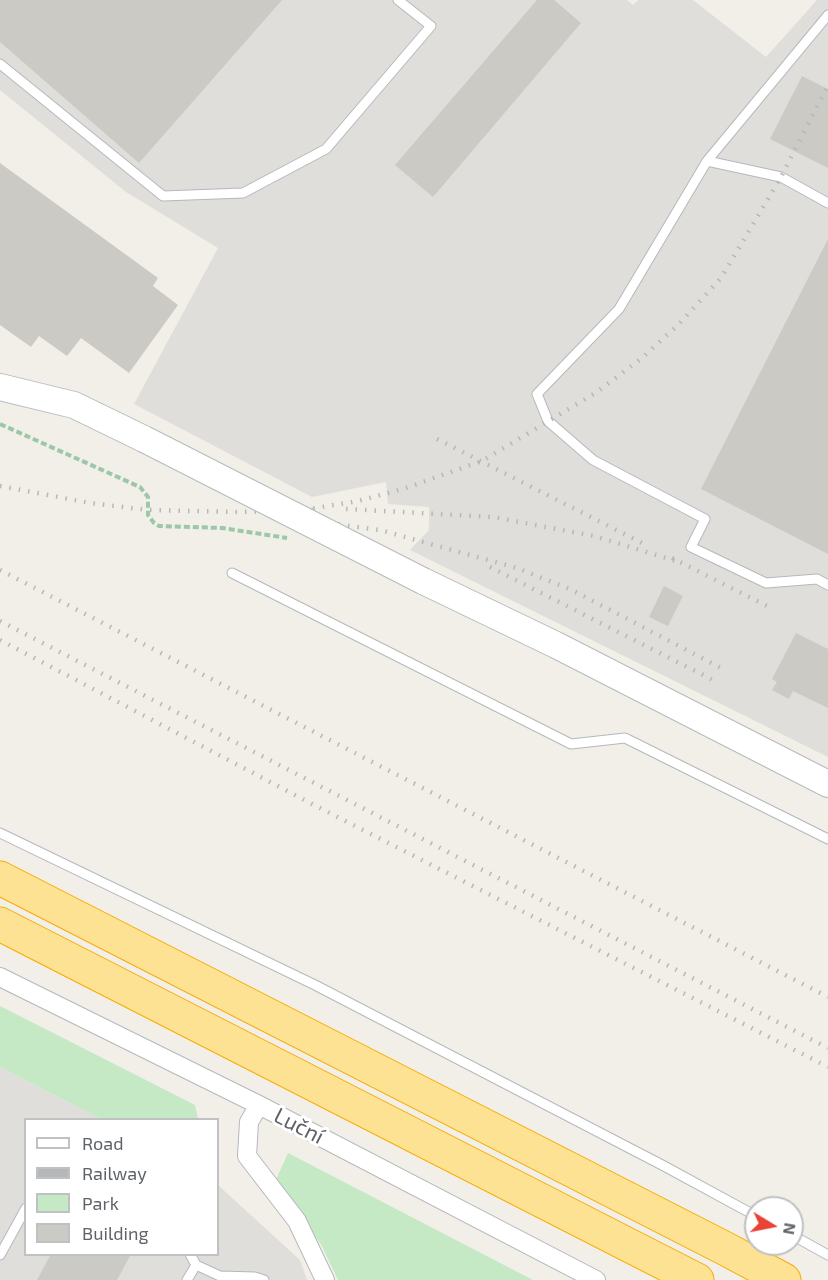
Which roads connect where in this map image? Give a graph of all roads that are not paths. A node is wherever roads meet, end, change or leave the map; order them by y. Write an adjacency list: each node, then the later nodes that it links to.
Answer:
1 (398, 0): 3 (lane)
2 (828, 15): 4 (lane)
3 (0, 64)
4 (706, 161): 5 (lane); 8 (lane)
5 (828, 203)
6 (0, 387): 9 (street, bridge)
7 (232, 573): 11 (lane)
8 (828, 585)
9 (828, 784)
10 (0, 833): 16 (lane)
11 (828, 839)
12 (0, 878): 28 (highway)
13 (0, 924): 27 (highway)
14 (0, 976): 15 (street, Luční)
15 (259, 1105): 25 (street); 26 (street, Luční)
16 (744, 1209)
17 (24, 1212): 19 (lane)
18 (804, 1242): 20 (lane)
19 (0, 1255)
20 (828, 1255)
21 (190, 1256): 22 (lane)
22 (195, 1265): 23 (lane); 24 (lane)
23 (188, 1280)
24 (264, 1280)
25 (325, 1280)
26 (596, 1280)
27 (698, 1280)
28 (784, 1280)

